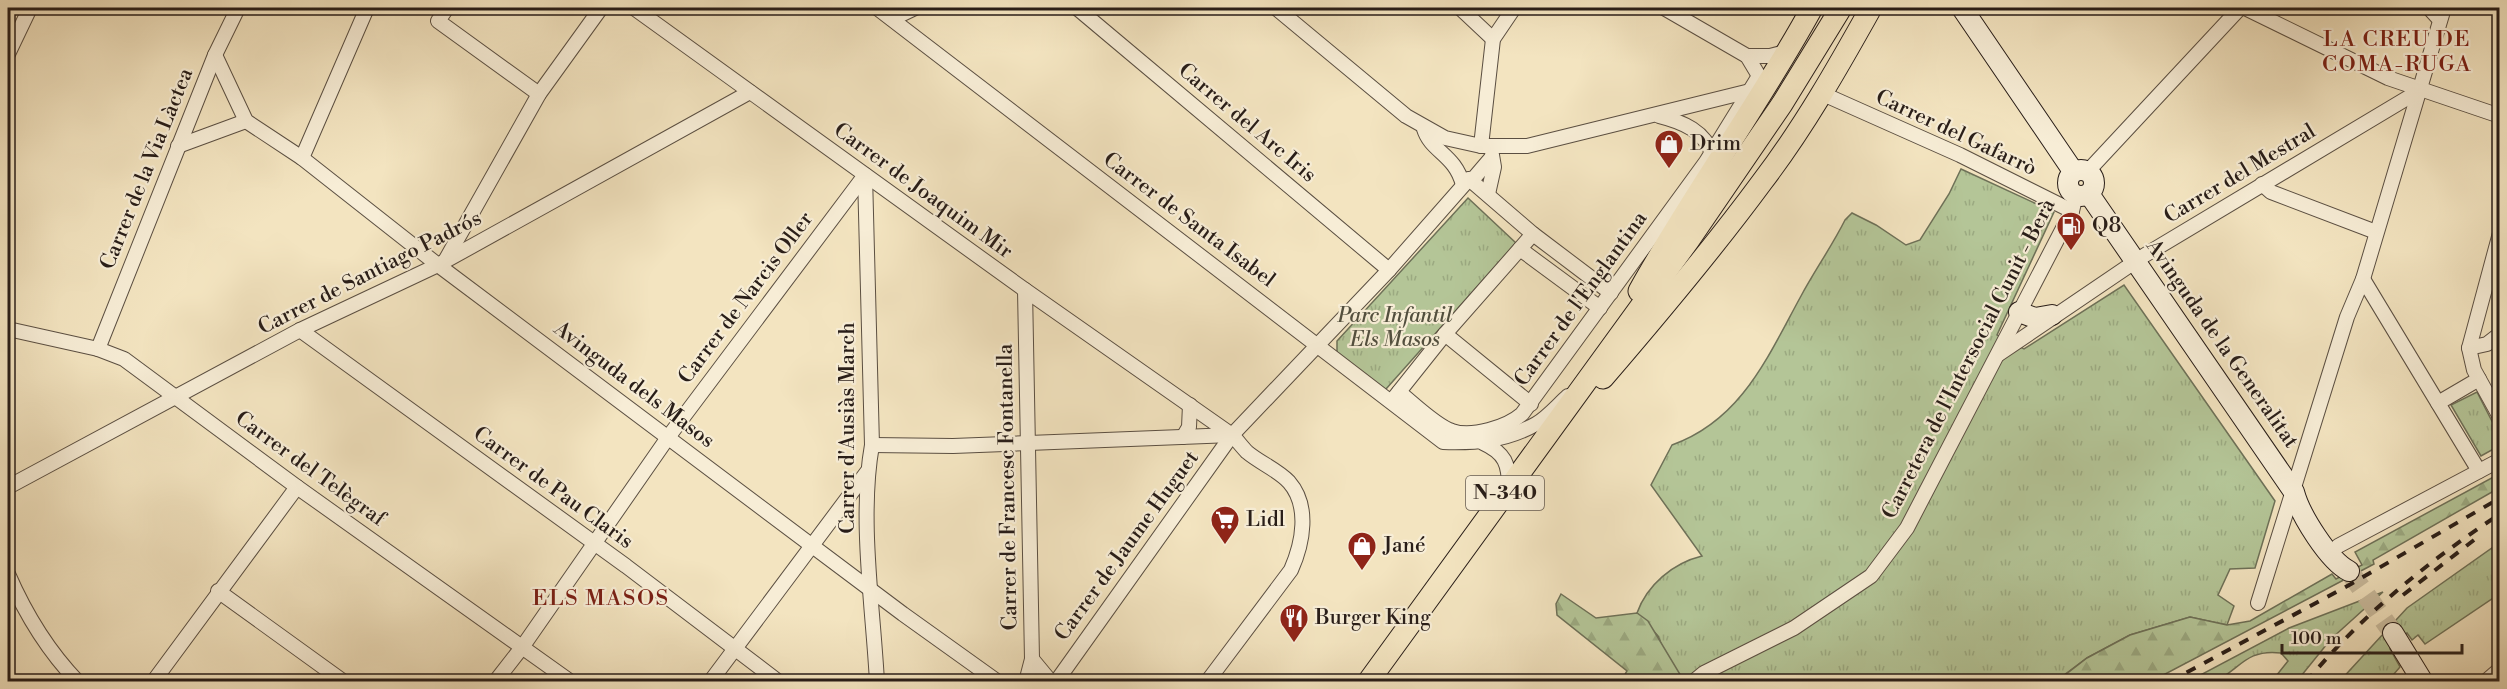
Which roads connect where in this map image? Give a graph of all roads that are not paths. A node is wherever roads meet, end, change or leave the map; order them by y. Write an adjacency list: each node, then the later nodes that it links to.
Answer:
1 (30, 8): 25 (street)
2 (238, 8): 26 (street, Carrer de la Via Làctea)
3 (368, 8): 40 (street)
4 (447, 8): 32 (street)
5 (601, 8): 32 (street)
6 (634, 8): 31 (street, Carrer de Joaquim Mir)
7 (877, 8): 22 (street, Carrer de Santa Isabel)
8 (915, 8): 22 (street)
9 (1077, 8): 54 (street, Carrer del Arc Iris)
10 (1276, 8): 37 (street)
11 (1460, 8): 23 (street)
12 (1514, 8): 23 (street)
13 (1664, 8): 27 (street)
14 (1812, 8): 24 (main road)
15 (1841, 8): 61 (main road, N-340)
16 (1871, 8): 33 (main road)
17 (1962, 8): 42 (street)
18 (2240, 8): 42 (street)
19 (2245, 8): 30 (street)
20 (2429, 8): 21 (street)
21 (2442, 14): 30 (street)
22 (892, 19): 67 (street, Carrer de Santa Isabel)
23 (1493, 39): 39 (street)
24 (1788, 51): 27 (street); 28 (main road)
25 (8, 54)
26 (215, 55): 36 (street); 38 (street, Carrer de la Via Làctea)
27 (1747, 56): 28 (street)
28 (1765, 78): 29 (street, Carrer de l'Englantina); 41 (main road)
29 (1750, 91): 34 (street); 41 (street, Carrer de l'Englantina)
30 (2419, 91): 35 (street); 45 (street, Carrer del Mestral); 48 (street)
31 (750, 92): 43 (street, Carrer de Joaquim Mir); 53 (street, Carrer de Santiago Padrós)
32 (538, 94): 53 (street)
33 (1822, 94): 47 (street, Carrer del Gafarrò); 73 (main road)
34 (1657, 116): 39 (street); 41 (street)
35 (2499, 116)
36 (246, 121): 38 (street); 40 (street, Avinguda dels Masos)
37 (1423, 127): 39 (street); 44 (street)
38 (178, 146): 69 (street, Carrer de la Via Làctea)
39 (1488, 149): 44 (street, Carrer de Jaume Huguet); 46 (street)
40 (302, 158): 53 (street, Avinguda dels Masos)
41 (1714, 158): 57 (street, Carrer de l'Englantina); 61 (main road)
42 (2080, 171): 47 (street)
43 (865, 175): 56 (street, Carrer de Joaquim Mir); 80 (street, Carrer de Narcis Oller); 84 (street, Carrer d'Ausiàs March)
44 (1466, 182): 46 (street); 54 (street, Carrer de Jaume Huguet)
45 (2262, 184): 48 (street); 52 (street, Carrer del Mestral)
46 (1488, 194): 50 (street)
47 (2079, 200): 52 (street, Avinguda de la Generalitat); 59 (street, Carretera de l'Intersocial Cunit - Berà)
48 (2376, 232): 55 (street)
49 (2499, 233): 62 (street)
50 (1533, 234): 51 (street); 57 (street)
51 (1520, 249): 58 (street); 65 (street)
52 (2136, 261): 60 (street, Carrer del Mestral); 91 (street, Avinguda de la Generalitat)
53 (441, 263): 64 (street, Carrer de Santiago Padrós); 80 (street, Avinguda dels Masos)
54 (1389, 270): 67 (street, Carrer de Jaume Huguet)
55 (2363, 279): 75 (street); 91 (street)
56 (1025, 290): 77 (street, Carrer de Joaquim Mir); 82 (street, Carrer de Francesc Fontanella)
57 (1611, 292): 58 (street, Carrer de l'Englantina)
58 (1600, 308): 76 (street, Carrer de l'Englantina)
59 (2019, 312): 60 (street); 70 (street, Carretera de l'Intersocial Cunit - Berà)
60 (2052, 315): 70 (street, Carrer del Mestral)
61 (1632, 316): 73 (main road, N-340)
62 (2474, 326): 66 (street); 68 (street)
63 (8, 329): 69 (street, Carrer del Telègraf)
64 (300, 330): 74 (street, Carrer de Santiago Padrós); 92 (street, Carrer de Pau Claris)
65 (1445, 334): 72 (street); 76 (street)
66 (2498, 337): 68 (street)
67 (1317, 345): 72 (street, Carrer de Santa Isabel); 79 (street, Carrer de Jaume Huguet)
68 (2469, 348): 71 (street)
69 (98, 349): 74 (street, Carrer del Telègraf)
70 (1995, 357): 118 (street, Carretera de l'Intersocial Cunit - Berà)
71 (2479, 380): 75 (street); 78 (street)
72 (1395, 397): 76 (street, Carrer de l'Englantina); 83 (street, Carrer de Santa Isabel)
73 (1575, 397): 83 (street, Carrer de Santa Isabel); 90 (main road, N-340)
74 (174, 398): 88 (street, Carrer de Santiago Padrós); 89 (street, Carrer del Telègraf)
75 (2438, 403): 86 (street)
76 (1531, 404)
77 (1190, 405): 79 (street, Carrer de Joaquim Mir); 81 (street)
78 (2499, 417)
79 (1232, 435): 81 (street); 115 (street, Carrer de Jaume Huguet); 116 (street, Carrer de Joaquim Mir)
80 (669, 436): 92 (street, Carrer de Narcis Oller); 94 (street, Avinguda dels Masos)
81 (1183, 436): 82 (street)
82 (1027, 443): 84 (street); 102 (street, Carrer de Francesc Fontanella)
83 (1483, 443): 90 (street)
84 (872, 445): 87 (street, Carrer d'Ausiàs March)
85 (2499, 460): 86 (street)
86 (2479, 471): 93 (street)
87 (867, 472): 94 (street); 96 (street, Carrer d'Ausiàs March)
88 (8, 487)
89 (297, 487): 97 (street); 100 (street, Carrer del Telègraf)
90 (1509, 487): 117 (main road, N-340)
91 (2297, 500): 93 (street, Avinguda de la Generalitat); 93 (street, Avinguda de la Generalitat); 98 (street)
92 (594, 544): 100 (street, Carrer de Narcis Oller); 101 (street, Carrer de Pau Claris)
93 (2338, 546)
94 (814, 547): 96 (street, Avinguda dels Masos); 101 (street)
95 (8, 574): 104 (street)
96 (870, 589): 111 (street, Carrer d'Ausiàs March); 112 (street, Avinguda dels Masos)
97 (218, 591): 105 (street); 106 (street)
98 (2258, 603)
99 (2393, 633): 119 (street)
100 (523, 646): 107 (street, Carrer de Narcis Oller); 108 (street, Carrer del Telègraf)
101 (735, 649): 109 (street); 110 (street, Carrer de Pau Claris)
102 (1032, 659): 113 (street, Carrer de Francesc Fontanella); 114 (street)
103 (2499, 669): 120 (street)
104 (78, 681)
105 (153, 681)
106 (344, 681)
107 (495, 681)
108 (571, 681)
109 (710, 681)
110 (779, 681)
111 (877, 681)
112 (998, 681)
113 (1026, 681)
114 (1051, 681)
115 (1056, 681)
116 (1207, 681)
117 (1368, 681)
118 (1693, 681)
119 (2423, 681)
120 (2485, 681)

